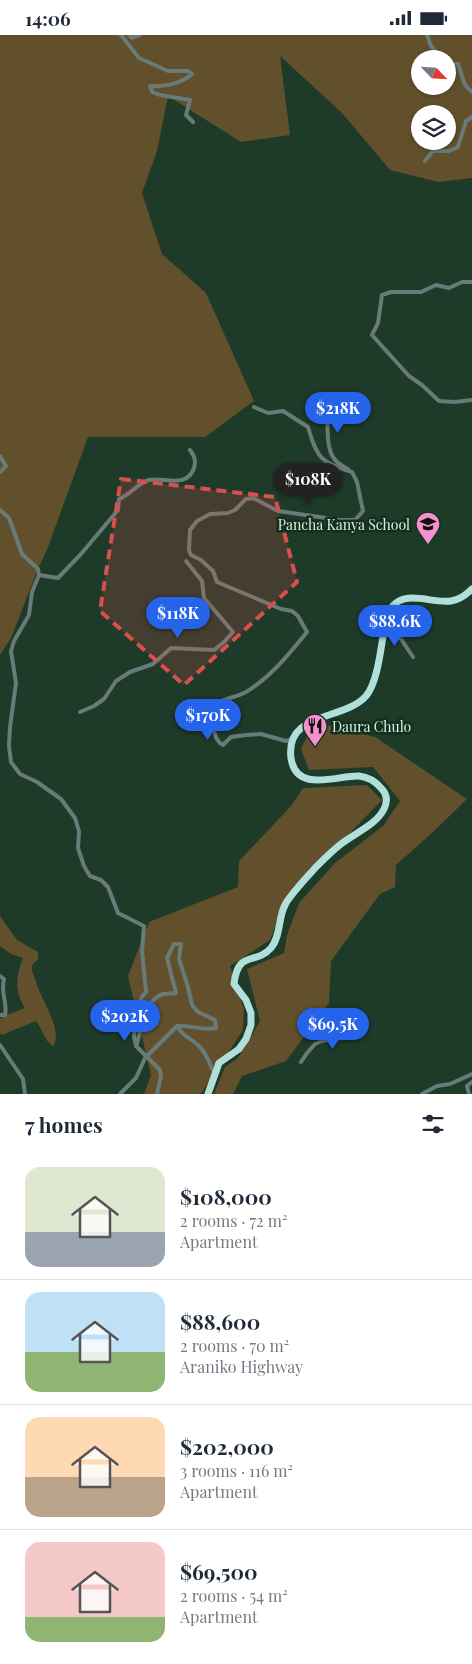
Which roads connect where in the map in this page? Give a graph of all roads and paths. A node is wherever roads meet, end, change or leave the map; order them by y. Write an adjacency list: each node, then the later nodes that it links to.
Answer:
1 (121, 35): 9 (street)
2 (130, 35): 3 (street)
3 (140, 35)
4 (427, 35): 5 (street)
5 (434, 50)
6 (456, 64): 7 (street)
7 (472, 93)
8 (472, 117): 10 (street)
9 (193, 122)
10 (425, 161)
11 (472, 282): 12 (street)
12 (472, 400)
13 (254, 407): 18 (street)
14 (364, 407): 18 (street)
15 (190, 451): 21 (street)
16 (0, 456): 17 (street)
17 (0, 472)
18 (352, 472): 26 (street)
19 (0, 510): 21 (street)
20 (186, 561): 25 (street)
21 (39, 575): 32 (street)
22 (472, 589): 23 (highway)
23 (384, 627): 24 (street); 26 (highway)
24 (413, 657)
25 (80, 712)
26 (293, 739): 35 (highway)
27 (0, 976): 28 (street)
28 (0, 1015)
29 (178, 1026): 32 (street); 33 (street); 35 (street)
30 (357, 1029): 34 (street)
31 (0, 1045): 38 (street)
32 (136, 1046): 33 (street)
33 (146, 1057): 39 (street); 40 (street)
34 (301, 1062)
35 (216, 1070): 41 (highway)
36 (472, 1075): 42 (street)
37 (472, 1082): 43 (street)
38 (25, 1094)
39 (120, 1094)
40 (157, 1094)
41 (208, 1094)
42 (422, 1094)
43 (469, 1094)

